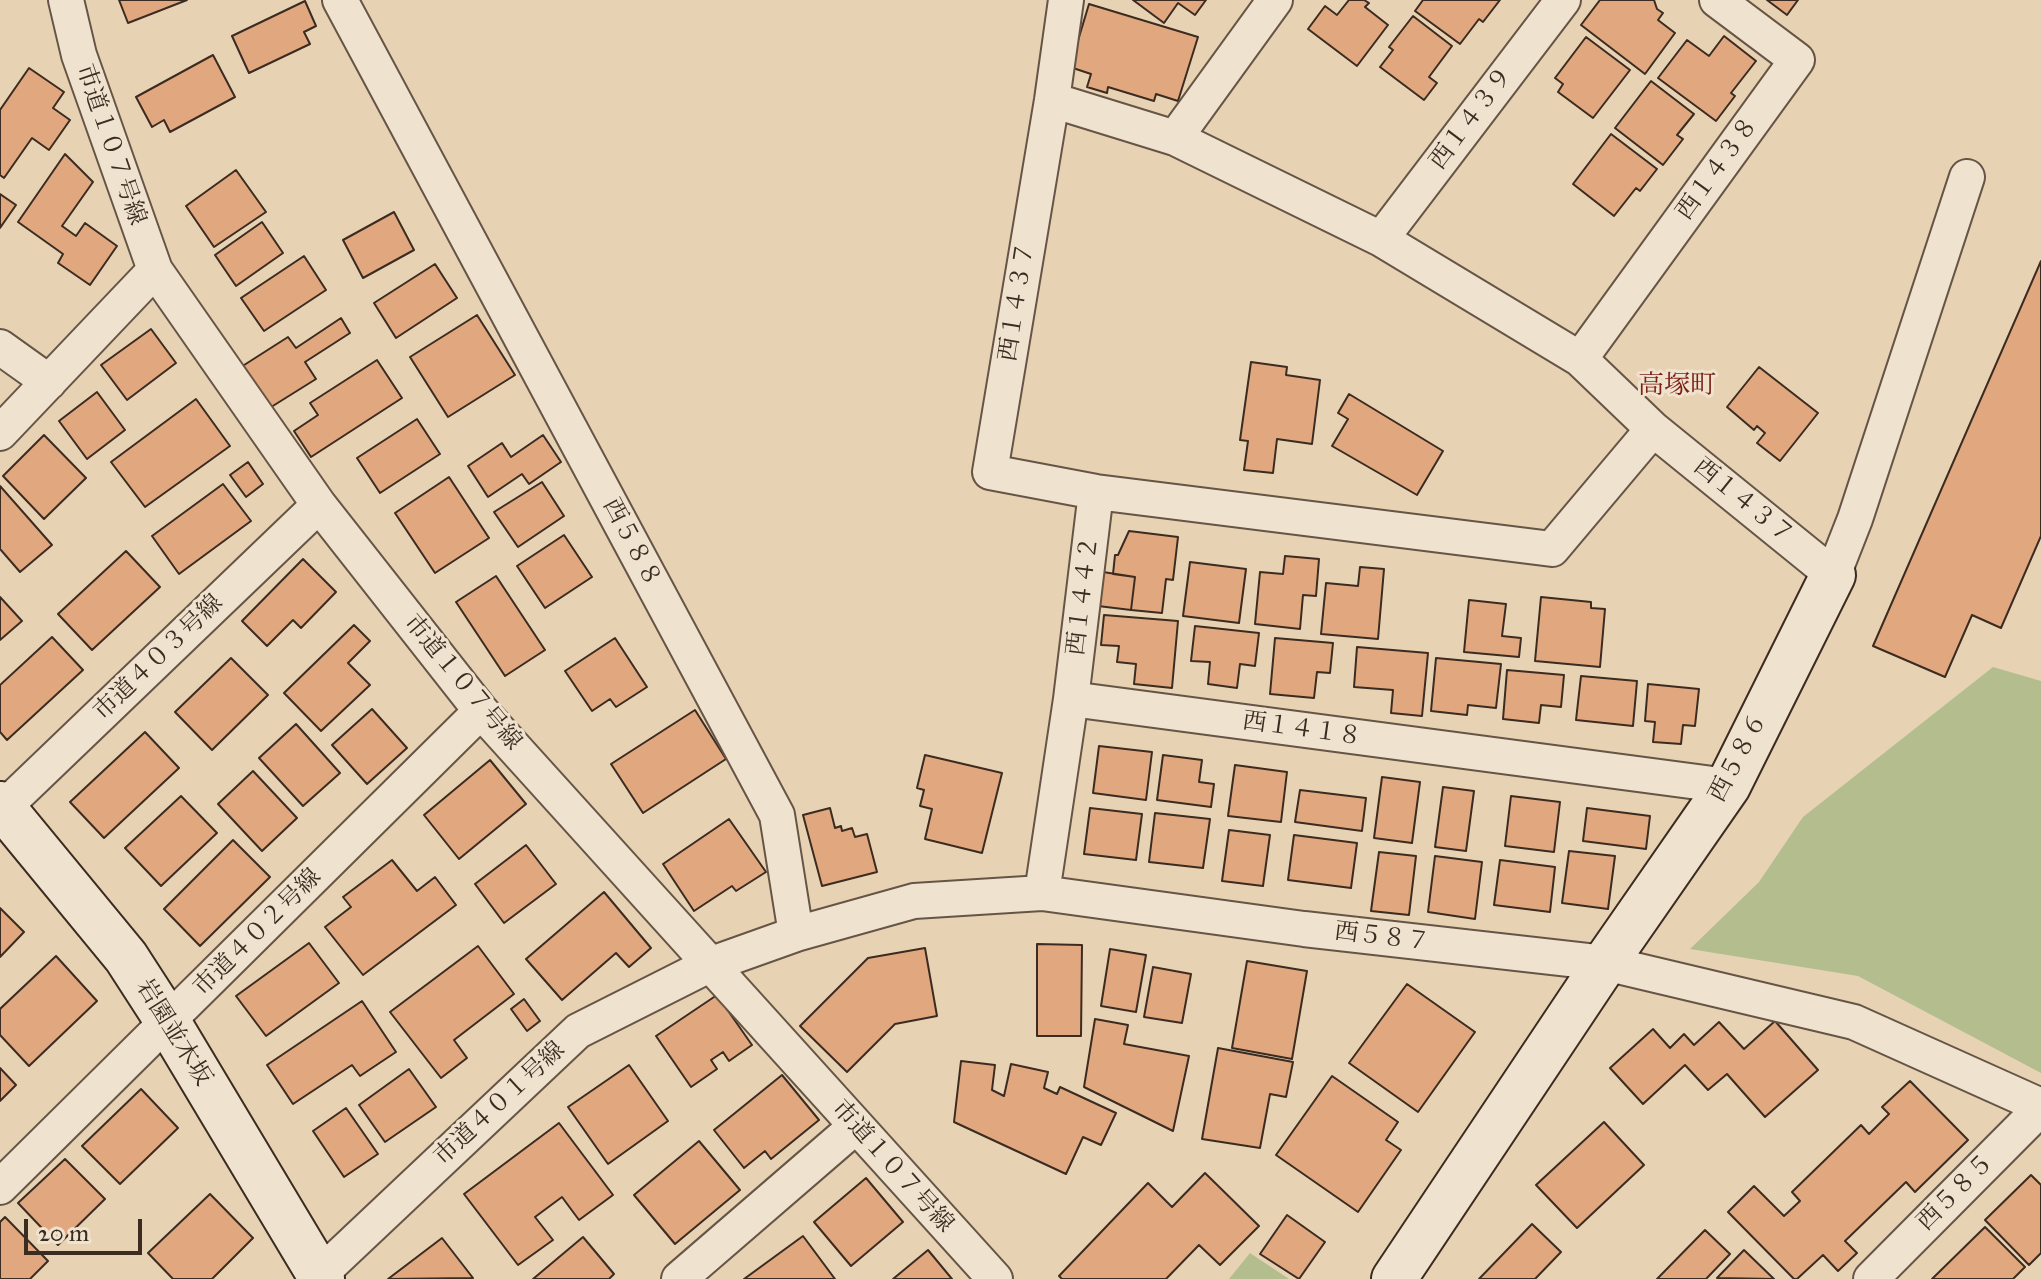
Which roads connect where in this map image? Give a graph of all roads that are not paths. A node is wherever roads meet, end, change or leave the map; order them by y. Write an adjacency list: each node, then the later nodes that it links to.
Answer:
1 (66, 0): 11 (street, 市道１０７号線)
2 (340, 0): 25 (street, 西５８８)
3 (1066, 0): 7 (street)
4 (1275, 0): 8 (street)
5 (1563, 0): 10 (street, 西１４３９)
6 (1717, 0): 13 (street, 西１４３８)
7 (1052, 100): 8 (street, 西１４３７); 17 (street, 西１４３７)
8 (1175, 138): 10 (street, 西１４３７)
9 (1967, 177): 19 (street, 西５８６)
10 (1381, 239): 13 (street, 西１４３７)
11 (155, 270): 14 (street); 18 (street, 市道１０７号線)
12 (0, 347): 14 (street)
13 (1580, 359): 15 (street, 西１４３７)
14 (49, 382): 16 (street)
15 (1653, 429): 17 (street, 西１４３７); 19 (street, 西１４３７)
16 (0, 433)
17 (1096, 492): 20 (street, 西１４４２)
18 (319, 505): 21 (street, 市道１０７号線); 23 (street, 市道４０３号線)
19 (1833, 575): 22 (street, 西５８６)
20 (1071, 699): 22 (street, 西１４１８); 24 (street)
21 (481, 711): 27 (street, 市道１０７号線); 28 (street, 市道４０２号線)
22 (1728, 786): 26 (street, 西５８６)
23 (1, 808): 28 (street, 岩園並木坂)
24 (1042, 893): 25 (street, 西５８７); 26 (street, 西５８７)
25 (796, 934): 27 (street, 西５８７)
26 (1605, 963): 29 (street, 西５８７); 35 (street, 西５８６)
27 (709, 965): 30 (street, 市道１０７号線); 32 (street, 市道４０１号線)
28 (168, 1022): 31 (street, 市道４０２号線); 32 (street, 岩園並木坂)
29 (2041, 1107): 36 (street, 西５８５)
30 (855, 1127): 33 (street); 34 (street, 市道１０７号線)
31 (0, 1187)
32 (318, 1278)
33 (681, 1278)
34 (995, 1279)
35 (1394, 1279)
36 (1871, 1279)

